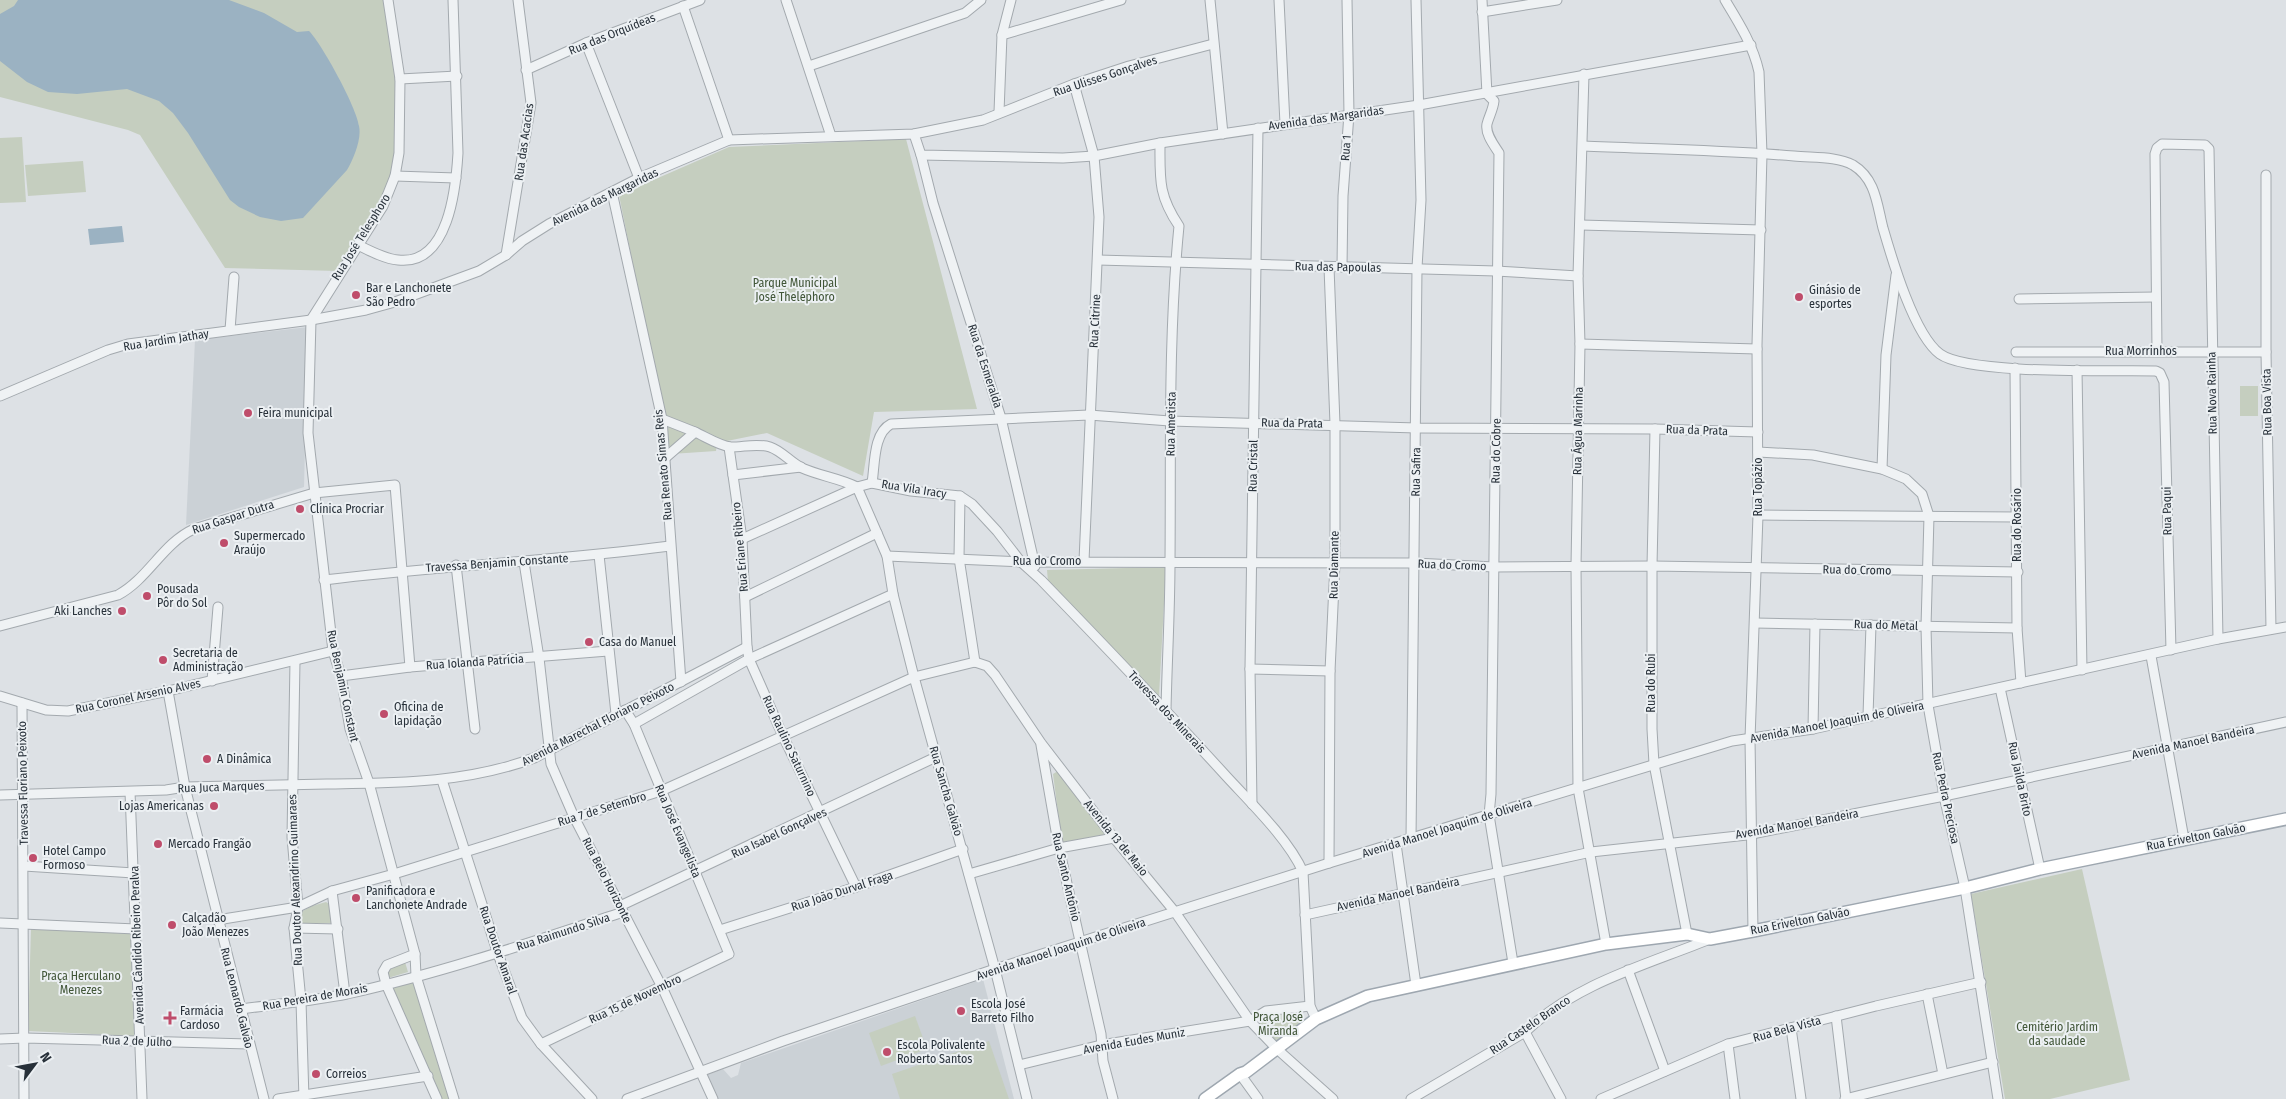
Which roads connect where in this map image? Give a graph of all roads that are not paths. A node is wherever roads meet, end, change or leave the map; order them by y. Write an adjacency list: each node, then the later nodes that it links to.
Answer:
1 (388, 0): 26 (street, Rua José Telesphoro)
2 (453, 0): 25 (street)
3 (518, 0): 23 (street, Rua das Acacias)
4 (700, 0): 16 (street, Rua das Orquídeas)
5 (786, 0): 22 (street)
6 (981, 0): 22 (street)
7 (1008, 0): 18 (street)
8 (1121, 0): 18 (street)
9 (1210, 0): 20 (street)
10 (1279, 0): 32 (street)
11 (1347, 0): 31 (street, Rua 1)
12 (1416, 0): 29 (street, Rua Safira)
13 (1482, 0): 17 (street)
14 (1557, 0): 17 (street)
15 (1725, 0): 21 (street, Rua Topázio)
16 (683, 6): 19 (street, Rua das Orquídeas); 37 (street)
17 (1482, 12): 28 (street)
18 (1002, 35): 30 (street)
19 (586, 43): 23 (street, Rua das Orquídeas); 46 (street)
20 (1213, 44): 27 (street, Rua Ulisses Gonçalves); 35 (street)
21 (1751, 44): 24 (street, Avenida das Margaridas); 41 (street, Rua Topázio)
22 (809, 66): 36 (street)
23 (526, 70): 51 (street, Rua das Acacias)
24 (1584, 74): 28 (street, Avenida das Margaridas); 39 (street, Rua Água Marinha)
25 (457, 76): 26 (street); 45 (street)
26 (400, 79): 44 (street, Rua José Telesphoro)
27 (1074, 84): 30 (street, Rua Ulisses Gonçalves); 42 (street, Rua Citrine)
28 (1487, 94): 29 (street, Avenida das Margaridas); 58 (street, Rua do Cobre)
29 (1420, 106): 31 (street, Avenida das Margaridas); 57 (street, Rua Safira)
30 (999, 112): 34 (street, Avenida das Margaridas)
31 (1349, 114): 32 (street, Avenida das Margaridas); 56 (street, Rua 1)
32 (1285, 124): 33 (street, Avenida das Margaridas)
33 (1258, 128): 35 (street, Avenida das Margaridas); 54 (street, Rua Cristal)
34 (914, 134): 36 (street, Avenida das Margaridas); 40 (street)
35 (1223, 134): 38 (street, Avenida das Margaridas)
36 (831, 136): 37 (street, Avenida das Margaridas)
37 (729, 140): 46 (street, Avenida das Margaridas)
38 (1160, 142): 42 (street, Avenida das Margaridas); 53 (street, Rua Ametista)
39 (1583, 146): 41 (street); 48 (street, Rua Água Marinha)
40 (921, 154): 42 (street, Avenida das Margaridas); 76 (street, Rua da Esmeralda)
41 (1762, 154): 49 (street, Rua Topázio); 59 (street)
42 (1094, 156): 52 (street, Rua Citrine)
43 (2266, 175): 71 (street, Rua Boa Vista)
44 (394, 176): 45 (street); 50 (street, Rua José Telesphoro)
45 (456, 178): 50 (street)
46 (639, 178): 47 (street, Avenida das Margaridas)
47 (612, 192): 51 (street, Avenida das Margaridas); 77 (street, Rua Renato Simas Reis)
48 (1580, 225): 49 (street); 60 (street, Rua Água Marinha)
49 (1761, 230): 67 (street, Rua Topázio)
50 (358, 245): 64 (street, Rua José Telesphoro)
51 (506, 255): 64 (street, Avenida das Margaridas)
52 (1098, 260): 53 (street, Rua das Papoulas); 75 (street, Rua Citrine)
53 (1176, 261): 54 (street, Rua das Papoulas); 78 (street, Rua Ametista)
54 (1255, 265): 55 (street, Rua das Papoulas); 79 (street, Rua Cristal)
55 (1329, 267): 56 (street, Rua das Papoulas); 80 (street, Rua Diamante)
56 (1342, 267): 57 (street, Rua das Papoulas)
57 (1417, 268): 58 (street, Rua das Papoulas); 81 (street, Rua Safira)
58 (1496, 271): 60 (street, Rua das Papoulas); 82 (street, Rua do Cobre)
59 (1896, 274): 72 (street); 91 (street)
60 (1578, 276): 66 (street, Rua Água Marinha)
61 (234, 277): 65 (street)
62 (2156, 298): 63 (street); 68 (street); 70 (street, Rua Nova Rainha)
63 (2019, 299)
64 (311, 320): 65 (street, Rua Jardim Jathay); 95 (street, Rua Benjamin Constant)
65 (230, 330): 74 (street, Rua Jardim Jathay)
66 (1580, 344): 67 (street); 83 (street, Rua Água Marinha)
67 (1757, 348): 86 (street, Rua Topázio)
68 (2157, 351): 69 (street, Rua Morrinhos); 70 (street, Rua Morrinhos)
69 (2016, 352)
70 (2212, 352): 71 (street, Rua Morrinhos); 135 (street, Rua Nova Rainha)
71 (2266, 352): 134 (street, Rua Boa Vista)
72 (2016, 368): 73 (street); 99 (street, Rua do Rosário)
73 (2077, 370): 137 (street, Rua Paqui); 148 (street)
74 (0, 396)
75 (1089, 416): 76 (street, Rua da Prata); 78 (street, Rua da Prata); 107 (street, Rua Citrine)
76 (1002, 418): 93 (street, Rua da Prata); 106 (street, Rua da Esmeralda)
77 (662, 419): 85 (street); 89 (street, Rua Renato Simas Reis)
78 (1170, 421): 79 (street, Rua da Prata); 110 (street, Rua Ametista)
79 (1253, 423): 80 (street, Rua da Prata); 111 (street, Rua Cristal)
80 (1335, 424): 81 (street, Rua da Prata); 112 (street, Rua Diamante)
81 (1417, 428): 82 (street, Rua da Prata); 113 (street, Rua Safira)
82 (1496, 428): 83 (street, Rua da Prata); 117 (street, Rua do Cobre)
83 (1578, 429): 84 (street, Rua da Prata); 115 (street, Rua Água Marinha)
84 (1655, 429): 86 (street, Rua da Prata); 116 (street, Rua do Rubi)
85 (695, 432): 87 (street); 89 (street)
86 (1758, 432): 88 (street, Rua Topázio)
87 (729, 447): 90 (street, Rua Vila Iracy); 92 (street, Rua Eriane Ribeiro)
88 (1758, 452): 91 (street); 97 (street, Rua Topázio)
89 (665, 458): 102 (street, Rua Renato Simas Reis)
90 (800, 467): 92 (street); 94 (street, Rua Vila Iracy)
91 (1882, 469): 98 (street, Rua Pedra Preciosa)
92 (733, 475): 101 (street, Rua Eriane Ribeiro)
93 (872, 483): 94 (street, Rua Vila Iracy); 96 (street, Rua Vila Iracy)
94 (857, 486): 100 (street, Rua Sancha Galvão); 101 (street)
95 (314, 493): 119 (street, Rua Gaspar Dutra); 122 (street, Rua Benjamin Constant); 130 (street, Rua Gaspar Dutra)
96 (960, 496): 105 (street); 109 (street, Travessa dos Minerais)
97 (1758, 514): 98 (street); 118 (street, Rua Topázio)
98 (1929, 516): 99 (street); 120 (street, Rua Pedra Preciosa)
99 (2017, 517): 121 (street, Rua do Rosário)
100 (877, 533): 104 (street, Rua Sancha Galvão); 125 (street)
101 (742, 539): 125 (street, Rua Eriane Ribeiro)
102 (670, 546): 103 (street, Travessa Benjamin Constante); 153 (street, Rua Renato Simas Reis)
103 (599, 555): 108 (street, Travessa Benjamin Constante); 139 (street)
104 (887, 556): 105 (street, Rua do Cromo); 124 (street, Rua Sancha Galvão)
105 (959, 558): 109 (street, Rua do Cromo); 144 (street)
106 (1034, 561): 107 (street, Rua do Cromo); 109 (street, Rua do Cromo); 123 (street, Rua da Esmeralda)
107 (1084, 561): 110 (street, Rua do Cromo)
108 (524, 562): 114 (street, Travessa Benjamin Constante); 141 (street, Rua Belo Horizonte)
109 (1021, 562): 123 (street, Travessa dos Minerais)
110 (1170, 563): 111 (street, Rua do Cromo); 161 (street, Rua Ametista)
111 (1252, 563): 112 (street, Rua do Cromo); 147 (street, Rua Cristal)
112 (1335, 563): 113 (street, Rua do Cromo); 149 (street, Rua Diamante)
113 (1415, 563): 117 (street, Rua do Cromo); 193 (street, Rua Safira)
114 (456, 565): 119 (street, Travessa Benjamin Constante); 145 (street)
115 (1576, 566): 116 (street, Rua do Cromo); 117 (street, Rua do Cromo); 180 (street, Rua Água Marinha)
116 (1652, 566): 118 (street, Rua do Cromo); 174 (street, Rua do Rubi)
117 (1494, 567): 188 (street, Rua do Cobre)
118 (1757, 568): 120 (street, Rua do Cromo); 127 (street, Rua Topázio)
119 (402, 570): 122 (street, Travessa Benjamin Constante); 146 (street)
120 (1927, 571): 121 (street, Rua do Cromo); 131 (street, Rua Pedra Preciosa)
121 (2018, 572): 133 (street, Rua do Rosário)
122 (324, 580): 138 (street, Rua Benjamin Constant)
123 (1041, 580): 161 (street, Travessa dos Minerais)
124 (893, 594): 142 (street); 151 (street, Rua Sancha Galvão)
125 (745, 597): 136 (street, Rua Eriane Ribeiro)
126 (218, 607): 152 (street)
127 (1755, 623): 128 (street, Rua do Metal); 169 (street, Rua Topázio)
128 (1816, 624): 129 (street, Rua do Metal); 167 (street)
129 (1871, 625): 131 (street, Rua do Metal); 163 (street)
130 (0, 626)
131 (1926, 626): 133 (street, Rua do Metal); 159 (street, Rua Pedra Preciosa)
132 (2286, 627): 134 (street, Avenida Manoel Joaquim de Oliveira)
133 (2017, 628): 154 (street, Rua do Rosário)
134 (2271, 629): 135 (street, Avenida Manoel Joaquim de Oliveira)
135 (2218, 639): 137 (street, Avenida Manoel Joaquim de Oliveira)
136 (747, 647): 142 (street, Rua Eriane Ribeiro); 153 (street, Avenida Marechal Floriano Peixoto)
137 (2171, 650): 140 (street, Avenida Manoel Joaquim de Oliveira)
138 (333, 651): 143 (street, Rua Coronel Arsenio Alves); 150 (street, Rua Benjamin Constant)
139 (608, 651): 141 (street, Rua Iolanda Patrícia); 162 (street)
140 (2151, 656): 148 (street, Avenida Manoel Joaquim de Oliveira); 171 (street)
141 (539, 658): 145 (street, Rua Iolanda Patrícia); 172 (street, Rua Belo Horizonte)
142 (750, 659): 165 (street); 168 (street, Rua Raulino Saturnino)
143 (295, 662): 152 (street, Rua Coronel Arsenio Alves); 178 (street, Rua Doutor Alexandrino Guimaraes)
144 (975, 662): 151 (street, Rua 7 de Setembro); 170 (street, Avenida 13 de Maio)
145 (467, 663): 146 (street, Rua Iolanda Patrícia); 166 (street)
146 (410, 667): 150 (street, Rua Iolanda Patrícia)
147 (1250, 669): 149 (street); 186 (street, Rua Cristal)
148 (2082, 670): 154 (street, Avenida Manoel Joaquim de Oliveira)
149 (1330, 671): 201 (street, Rua Diamante)
150 (342, 676): 177 (street, Rua Benjamin Constant)
151 (914, 677): 168 (street, Rua 7 de Setembro); 173 (street, Rua Sancha Galvão)
152 (212, 681): 156 (street, Rua Coronel Arsenio Alves)
153 (681, 682): 160 (street, Avenida Marechal Floriano Peixoto)
154 (2020, 683): 155 (street, Avenida Manoel Joaquim de Oliveira)
155 (2000, 688): 159 (street, Avenida Manoel Joaquim de Oliveira); 175 (street, Rua Jailda Brito)
156 (168, 691): 158 (street, Rua Coronel Arsenio Alves); 179 (street, Rua Leonardo Galvão)
157 (0, 696): 158 (street, Rua Coronel Arsenio Alves)
158 (22, 702): 183 (street, Travessa Floriano Peixoto)
159 (1928, 705): 163 (street, Avenida Manoel Joaquim de Oliveira); 185 (street, Rua Pedra Preciosa)
160 (625, 710): 162 (street, Avenida Marechal Floriano Peixoto); 165 (street, Rua José Evangelista)
161 (1166, 710): 186 (street, Travessa dos Minerais)
162 (616, 714): 172 (street, Avenida Marechal Floriano Peixoto)
163 (1868, 716): 167 (street, Avenida Manoel Joaquim de Oliveira)
164 (2286, 722): 171 (street, Avenida Manoel Bandeira)
165 (634, 724): 181 (street, Rua José Evangelista)
166 (475, 729)
167 (1813, 729): 169 (street, Avenida Manoel Joaquim de Oliveira)
168 (783, 736): 181 (street, Rua 7 de Setembro); 187 (street, Rua Raulino Saturnino)
169 (1750, 739): 174 (street, Avenida Manoel Joaquim de Oliveira); 191 (street, Rua Topázio)
170 (1041, 743): 192 (street, Avenida 13 de Maio); 197 (street, Rua Santo Antônio)
171 (2169, 748): 175 (street, Avenida Manoel Bandeira); 194 (street)
172 (549, 751): 176 (street, Avenida Marechal Floriano Peixoto); 189 (street, Rua Belo Horizonte)
173 (936, 757): 187 (street, Rua Isabel Gonçalves); 198 (street, Rua Sancha Galvão)
174 (1654, 764): 180 (street, Avenida Manoel Joaquim de Oliveira); 195 (street, Rua do Rubi)
175 (2020, 778): 185 (street, Avenida Manoel Bandeira); 203 (street, Rua Jailda Brito)
176 (442, 780): 177 (street, Rua Juca Marques); 199 (street, Rua Doutor Amaral)
177 (369, 783): 178 (street, Rua Juca Marques); 207 (street, Rua Benjamin Constant)
178 (292, 784): 179 (street, Rua Juca Marques); 214 (street, Rua Doutor Alexandrino Guimaraes)
179 (185, 787): 182 (street, Rua Juca Marques); 218 (street, Rua Leonardo Galvão)
180 (1578, 788): 188 (street, Avenida Manoel Joaquim de Oliveira); 200 (street, Rua Água Marinha)
181 (661, 791): 189 (street, Rua 7 de Setembro); 204 (street, Rua José Evangelista)
182 (130, 792): 183 (street, Rua Juca Marques); 206 (street, Avenida Cândido Ribeiro Peralva)
183 (24, 794): 184 (street, Rua Juca Marques); 202 (street, Travessa Floriano Peixoto)
184 (0, 795)
185 (1944, 796): 191 (street, Avenida Manoel Bandeira); 211 (street, Rua Pedra Preciosa)
186 (1252, 804): 205 (street, Travessa dos Minerais)
187 (821, 813): 204 (street, Rua Isabel Gonçalves); 210 (street, Rua Raulino Saturnino)
188 (1489, 815): 193 (street, Avenida Manoel Joaquim de Oliveira); 209 (street, Rua do Cobre)
189 (574, 817): 199 (street, Rua 7 de Setembro); 215 (street, Rua Belo Horizonte)
190 (2286, 819): 194 (main road, Rua Erivelton Galvão)
191 (1750, 834): 195 (street, Avenida Manoel Bandeira); 225 (street, Rua Topázio)
192 (1114, 838): 197 (street); 216 (street, Avenida 13 de Maio)
193 (1411, 839): 196 (street, Avenida Manoel Joaquim de Oliveira)
194 (2184, 839): 203 (main road, Rua Erivelton Galvão)
195 (1670, 843): 200 (street, Avenida Manoel Bandeira); 226 (street, Rua do Rubi)
196 (1396, 844): 201 (street, Avenida Manoel Joaquim de Oliveira); 213 (street)
197 (1058, 848): 208 (street); 228 (street, Rua Santo Antônio)
198 (963, 849): 208 (street, Rua Sancha Galvão); 210 (street, Rua João Durval Fraga)
199 (466, 852): 207 (street, Rua 7 de Setembro); 231 (street, Rua Doutor Amaral)
200 (1591, 852): 209 (street, Avenida Manoel Bandeira); 229 (street, Rua Água Marinha)
201 (1329, 863): 205 (street, Avenida Manoel Joaquim de Oliveira)
202 (24, 866): 206 (street); 220 (street, Travessa Floriano Peixoto)
203 (2040, 869): 211 (main road, Rua Erivelton Galvão)
204 (695, 872): 215 (street, Rua Isabel Gonçalves); 224 (street, Rua José Evangelista)
205 (1303, 872): 216 (street, Avenida Manoel Joaquim de Oliveira); 217 (street)
206 (134, 873): 222 (street, Avenida Cândido Ribeiro Peralva)
207 (394, 874): 212 (street, Rua 7 de Setembro); 230 (street, Rua Benjamin Constant)
208 (969, 874): 234 (street, Rua Sancha Galvão)
209 (1498, 874): 213 (street, Avenida Manoel Bandeira); 233 (street, Rua do Cobre)
210 (856, 887): 224 (street, Rua João Durval Fraga)
211 (1965, 888): 225 (main road, Rua Erivelton Galvão); 237 (street, Rua Pedra Preciosa)
212 (332, 892): 214 (street, Rua 7 de Setembro); 223 (street)
213 (1402, 892): 217 (street, Avenida Manoel Bandeira); 239 (street)
214 (298, 907): 218 (street, Rua 7 de Setembro); 221 (street, Rua Doutor Alexandrino Guimaraes)
215 (622, 909): 231 (street, Rua Raimundo Silva); 240 (street, Rua Belo Horizonte)
216 (1175, 912): 228 (street, Avenida Manoel Joaquim de Oliveira); 248 (street, Avenida 13 de Maio)
217 (1305, 915): 244 (street)
218 (218, 920): 245 (street, Rua Leonardo Galvão)
219 (0, 923): 220 (street)
220 (23, 924): 222 (street); 251 (street, Travessa Floriano Peixoto)
221 (294, 928): 223 (street); 243 (street, Rua Doutor Alexandrino Guimaraes)
222 (136, 929): 253 (street, Avenida Cândido Ribeiro Peralva)
223 (338, 929): 241 (street)
224 (720, 930): 232 (street, Rua José Evangelista)
225 (1753, 931): 227 (main road, Rua Erivelton Galvão)
226 (1687, 934): 227 (main road, Rua Erivelton Galvão); 229 (main road, Rua Erivelton Galvão)
227 (1710, 939): 235 (street, Rua Castelo Branco)
228 (1081, 942): 234 (street, Avenida Manoel Joaquim de Oliveira); 257 (street, Rua Santo Antônio)
229 (1606, 944): 233 (main road, Rua Erivelton Galvão)
230 (415, 954): 236 (street, Rua Benjamin Constant); 238 (street)
231 (498, 954): 236 (street, Rua Raimundo Silva); 255 (street, Rua Doutor Amaral)
232 (729, 954): 240 (street, Rua 15 de Novembro)
233 (1512, 963): 239 (main road, Rua Erivelton Galvão)
234 (995, 969): 260 (street, Rua Sancha Galvão); 261 (street, Avenida Manoel Joaquim de Oliveira)
235 (1628, 970): 250 (street, Rua Castelo Branco); 262 (street)
236 (416, 976): 238 (street, Rua Pereira de Morais); 274 (street, Rua Benjamin Constant)
237 (1981, 982): 242 (street, Rua Bela Vista); 259 (street, Rua Pedra Preciosa)
238 (386, 984): 241 (street, Rua Pereira de Morais); 265 (street)
239 (1416, 985): 247 (main road, Rua Erivelton Galvão)
240 (662, 987): 255 (street, Rua 15 de Novembro); 261 (street, Rua Belo Horizonte)
241 (345, 994): 243 (street, Rua Pereira de Morais)
242 (1927, 994): 246 (street, Rua Bela Vista); 263 (street)
243 (301, 1001): 245 (street, Rua Pereira de Morais); 268 (street, Rua Doutor Alexandrino Guimaraes)
244 (1310, 1006): 247 (street); 248 (street)
245 (242, 1009): 254 (street, Rua Leonardo Galvão)
246 (1836, 1016): 249 (street, Rua Bela Vista); 289 (street)
247 (1316, 1019): 258 (main road, Rua Erivelton Galvão)
248 (1250, 1021): 257 (street, Avenida Eudes Muniz); 258 (street)
249 (1791, 1028): 256 (street, Rua Bela Vista); 288 (street)
250 (1525, 1032): 284 (street, Rua Castelo Branco); 285 (street)
251 (24, 1038): 252 (street, Rua 2 de Julho); 253 (street, Rua 2 de Julho); 269 (street, Travessa Floriano Peixoto)
252 (0, 1039)
253 (141, 1041): 254 (street, Rua 2 de Julho); 270 (street, Avenida Cândido Ribeiro Peralva)
254 (249, 1044): 271 (street, Rua Leonardo Galvão)
255 (541, 1044): 275 (street, Rua Doutor Amaral)
256 (1728, 1044): 262 (street, Rua Bela Vista); 287 (street)
257 (1102, 1046): 260 (street, Avenida Eudes Muniz); 279 (street, Rua Santo Antônio)
258 (1277, 1049): 264 (main road, Rua Erivelton Galvão); 283 (street)
259 (1993, 1062): 263 (street); 290 (street, Rua Pedra Preciosa)
260 (1019, 1065): 278 (street, Rua Sancha Galvão)
261 (702, 1070): 267 (street, Avenida Manoel Joaquim de Oliveira); 277 (street, Rua Belo Horizonte)
262 (1665, 1071): 286 (street, Rua Bela Vista)
263 (1943, 1074): 289 (street)
264 (1243, 1075): 266 (street); 280 (main road); 281 (main road)
265 (428, 1076): 268 (street); 273 (street)
266 (1256, 1096): 282 (street)
267 (638, 1097): 276 (street, Avenida Manoel Joaquim de Oliveira)
268 (304, 1098): 272 (street)
269 (24, 1099)
270 (142, 1099)
271 (264, 1099)
272 (278, 1099)
273 (438, 1099)
274 (454, 1099)
275 (592, 1099)
276 (627, 1099)
277 (713, 1099)
278 (1027, 1099)
279 (1114, 1099)
280 (1205, 1099)
281 (1215, 1099)
282 (1246, 1099)
283 (1333, 1099)
284 (1411, 1099)
285 (1561, 1099)
286 (1601, 1099)
287 (1735, 1099)
288 (1801, 1099)
289 (1846, 1099)
290 (1998, 1099)

